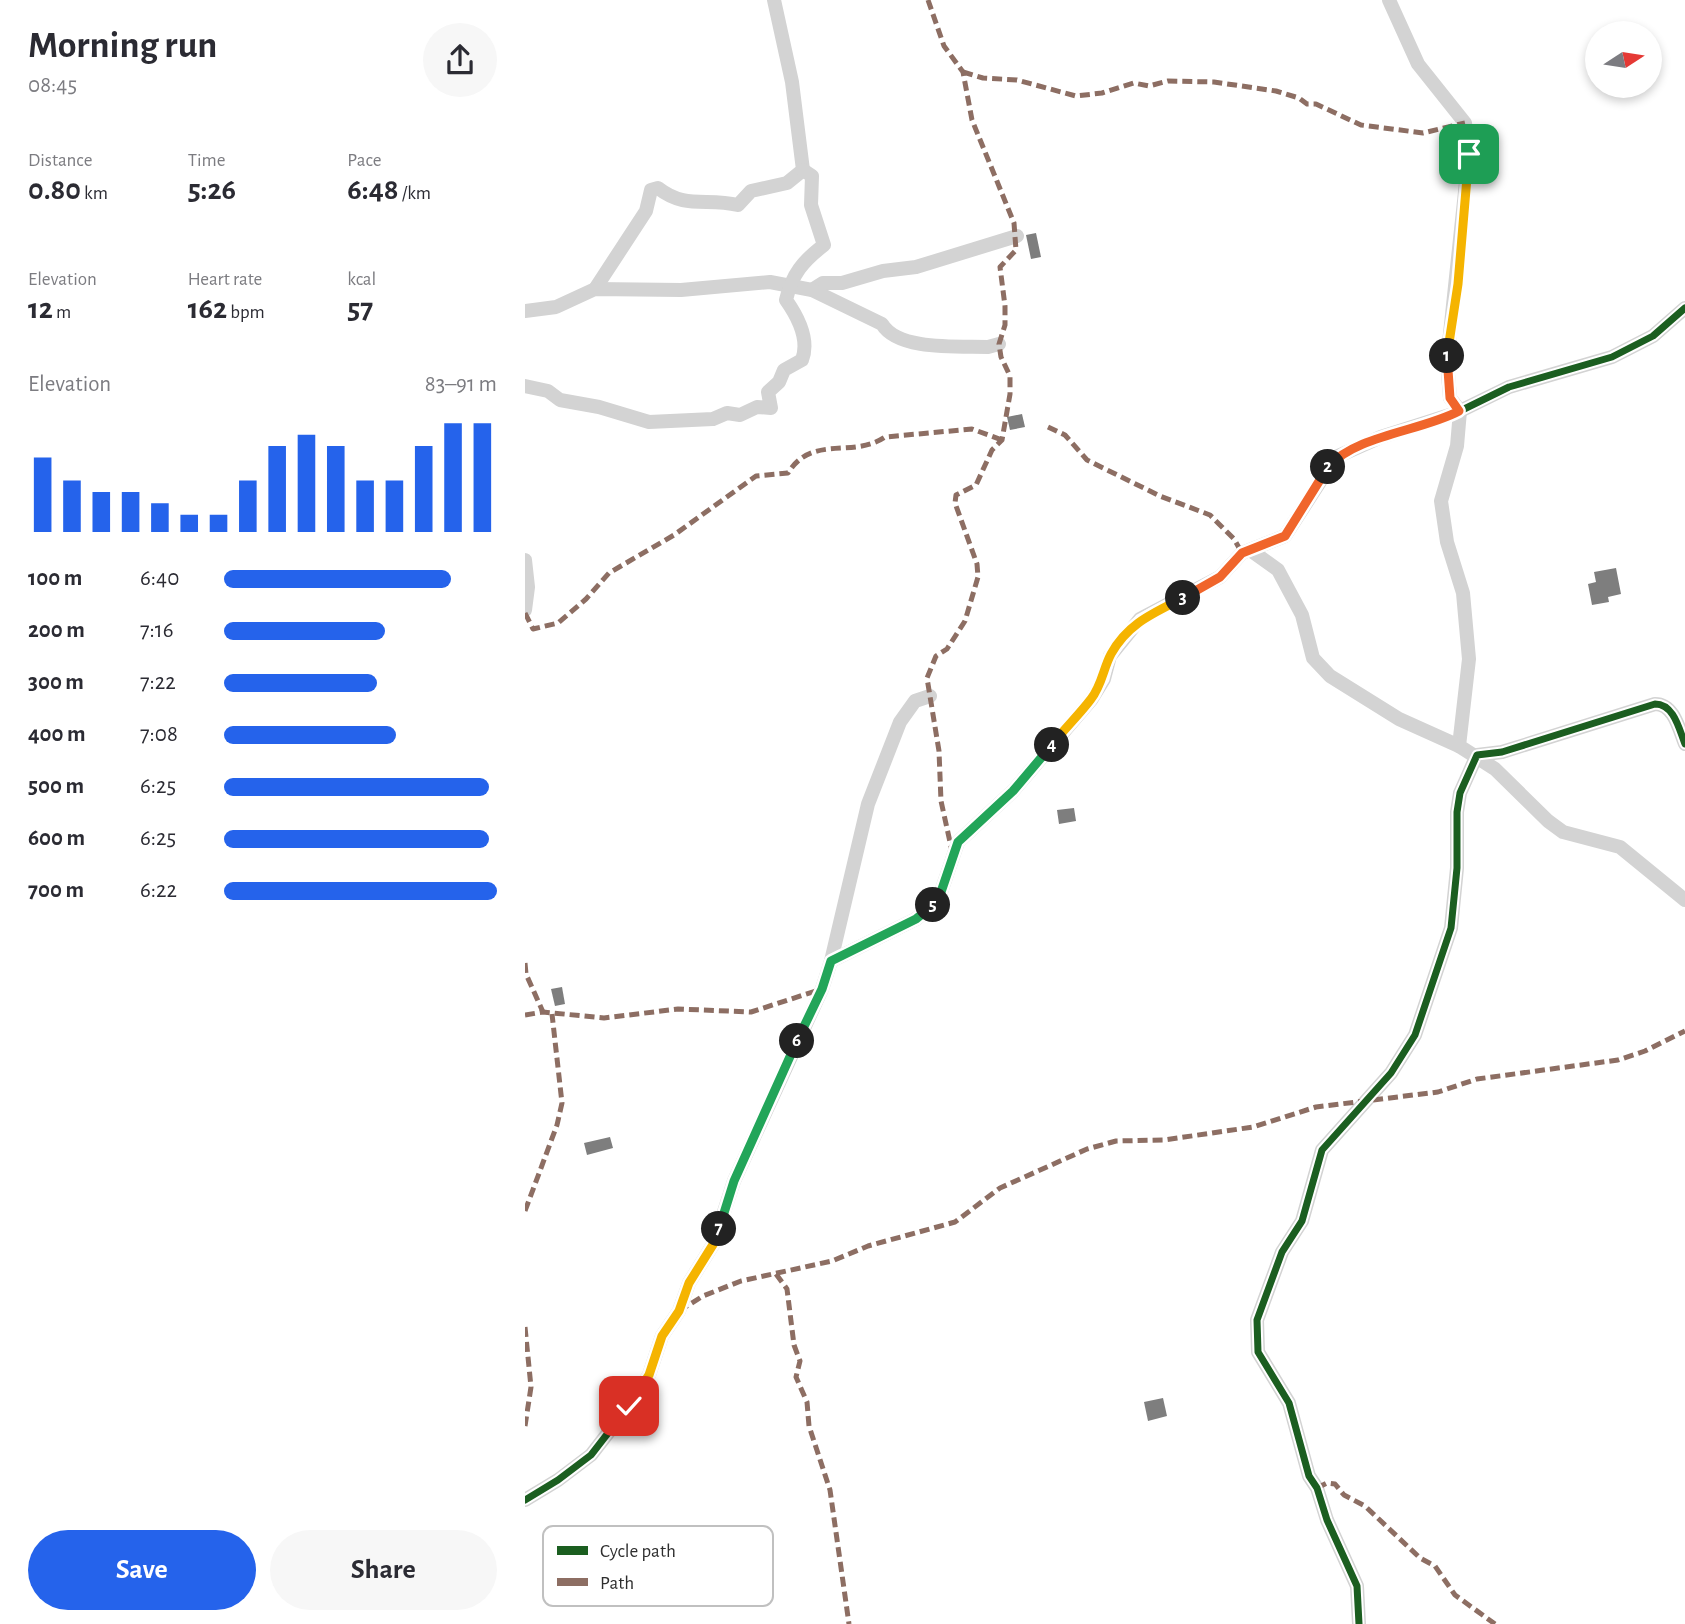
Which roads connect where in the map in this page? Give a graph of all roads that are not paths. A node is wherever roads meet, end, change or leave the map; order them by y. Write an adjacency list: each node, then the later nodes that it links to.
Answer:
1 (774, 0): 3 (street)
2 (1389, 0): 12 (street)
3 (803, 170): 5 (street); 6 (street)
4 (1017, 236): 7 (street)
5 (790, 284): 6 (street); 7 (street); 11 (street)
6 (595, 289): 9 (street)
7 (812, 290): 10 (street)
8 (1685, 308): 12 (street)
9 (525, 311)
10 (999, 344)
11 (525, 386)
12 (1459, 411): 13 (street); 18 (street)
13 (1252, 552): 18 (street); 21 (street)
14 (525, 560): 15 (street)
15 (525, 610)
16 (930, 696): 21 (street)
17 (1685, 744): 19 (street)
18 (1459, 746): 19 (street)
19 (1477, 755): 20 (street); 23 (street)
20 (1685, 900)
21 (831, 961): 22 (street)
22 (525, 1500)
23 (1359, 1624)

